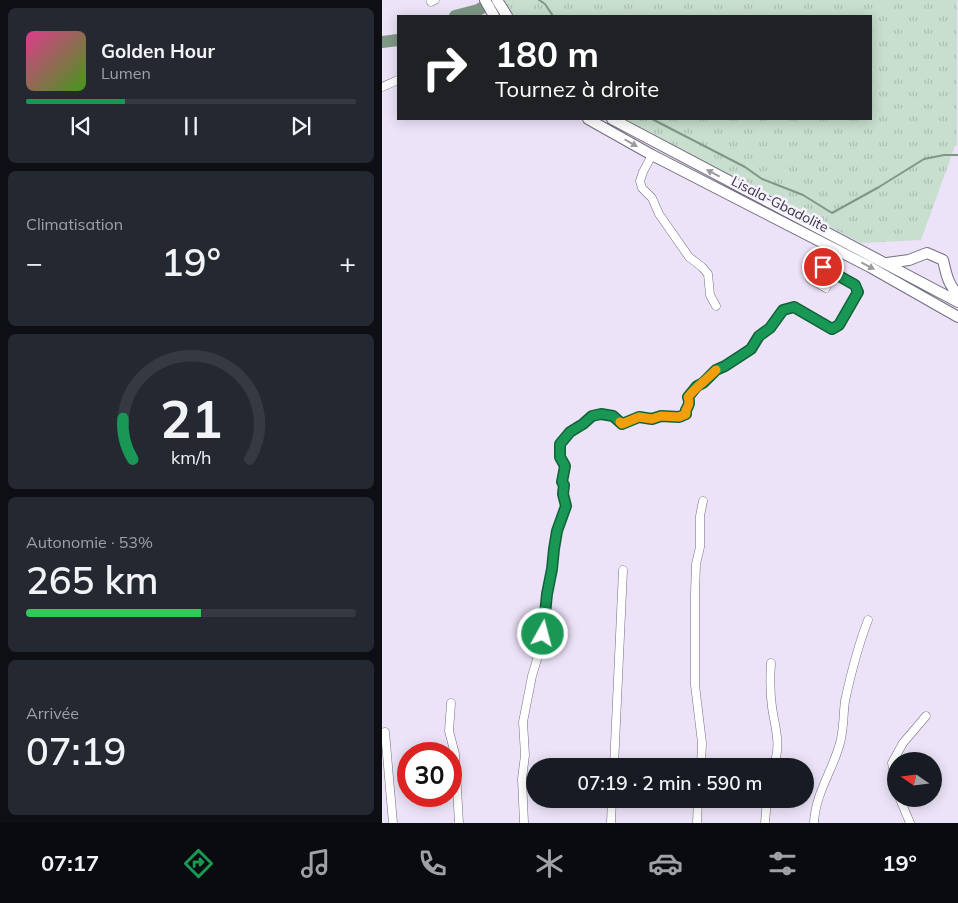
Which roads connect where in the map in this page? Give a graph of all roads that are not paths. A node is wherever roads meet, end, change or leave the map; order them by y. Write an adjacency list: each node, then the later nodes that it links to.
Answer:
1 (485, 0): 2 (main road)
2 (495, 8): 3 (main road)
3 (506, 15)
4 (397, 80): 5 (street)
5 (382, 87)
6 (590, 120): 8 (main road, Lisala-Gbadolite, one-way to 8)
7 (614, 120): 9 (main road, Lisala-Gbadolite, one-way to 7)
8 (652, 155): 13 (street); 14 (main road, Lisala-Gbadolite, one-way to 14)
9 (887, 263): 11 (main road); 12 (main road, Lisala-Gbadolite)
10 (826, 288): 32 (street)
11 (958, 294)
12 (958, 302)
13 (716, 306)
14 (958, 316)
15 (703, 501): 24 (street)
16 (623, 570): 23 (street)
17 (868, 620): 36 (street)
18 (771, 663): 25 (street)
19 (451, 703): 31 (street)
20 (926, 716): 22 (street)
21 (386, 732): 30 (street)
22 (898, 752)
23 (614, 758)
24 (701, 758)
25 (776, 758)
26 (612, 808): 33 (street)
27 (698, 808): 34 (street)
28 (766, 808): 35 (street)
29 (904, 808): 37 (street)
30 (393, 823)
31 (459, 823)
32 (524, 823)
33 (611, 823)
34 (697, 823)
35 (765, 823)
36 (814, 823)
37 (910, 823)

